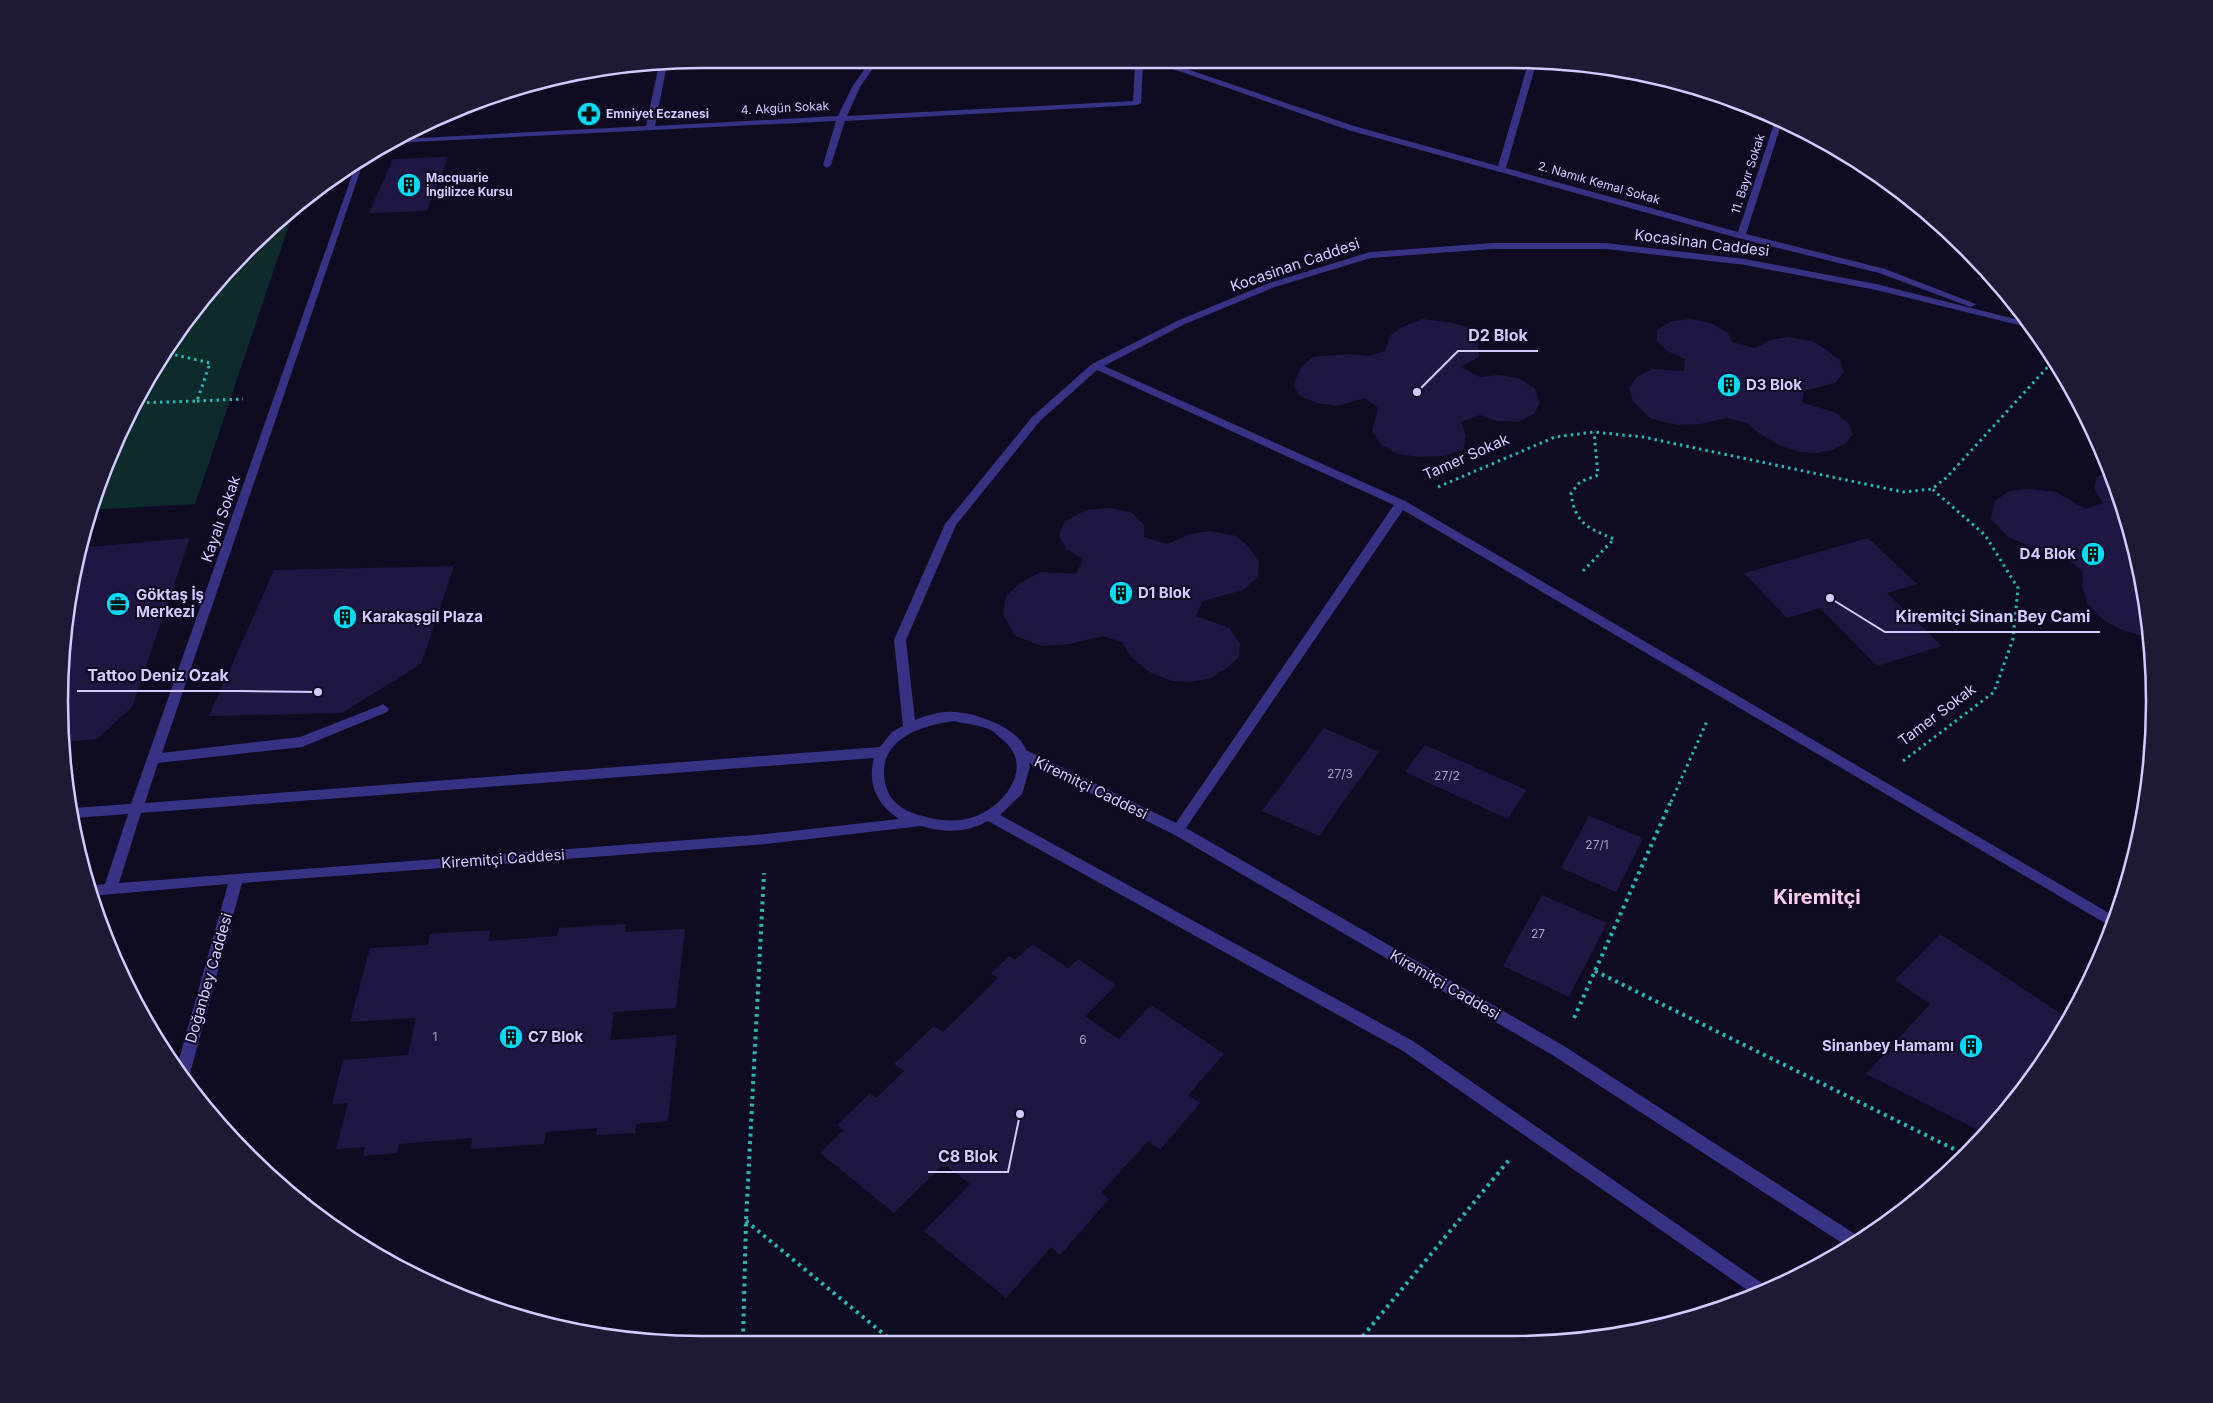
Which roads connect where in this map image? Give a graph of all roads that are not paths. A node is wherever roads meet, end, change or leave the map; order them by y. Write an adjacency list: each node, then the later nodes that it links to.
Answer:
1 (868, 68): 6 (street)
2 (1139, 68): 6 (street, 4. Akgün Sokak)
3 (1175, 68): 12 (street, 2. Namık Kemal Sokak)
4 (1531, 68): 12 (street)
5 (662, 69): 8 (street)
6 (840, 118): 8 (street, 4. Akgün Sokak); 10 (street)
7 (1776, 126): 13 (street, 11. Bayır Sokak)
8 (650, 128): 9 (street, 4. Akgün Sokak)
9 (404, 142)
10 (827, 165)
11 (359, 168): 22 (street, Kayalı Sokak)
12 (1501, 169): 13 (street, 2. Namık Kemal Sokak)
13 (1741, 236): 14 (street, 2. Namık Kemal Sokak)
14 (2019, 322)
15 (2020, 324): 16 (street, Kocasinan Caddesi)
16 (1096, 366): 17 (street); 19 (street, Kocasinan Caddesi)
17 (1401, 504): 27 (street); 31 (street)
18 (383, 709): 22 (street)
19 (909, 727): 20 (street); 21 (street)
20 (882, 752): 23 (street); 26 (street)
21 (1022, 754): 25 (street); 27 (street, Kiremitçi Caddesi)
22 (153, 759): 23 (street, Kayalı Sokak)
23 (136, 808): 24 (street); 29 (street, Kayalı Sokak)
24 (78, 813)
25 (990, 816): 26 (street); 34 (street)
26 (917, 822): 28 (street, Kiremitçi Caddesi)
27 (1178, 830): 33 (street, Kiremitçi Caddesi)
28 (237, 878): 29 (street, Kiremitçi Caddesi); 32 (street, Doğanbey Caddesi)
29 (110, 890): 30 (street, Kiremitçi Caddesi)
30 (97, 891)
31 (2107, 918)
32 (184, 1067)
33 (1849, 1238)
34 (1755, 1286)

